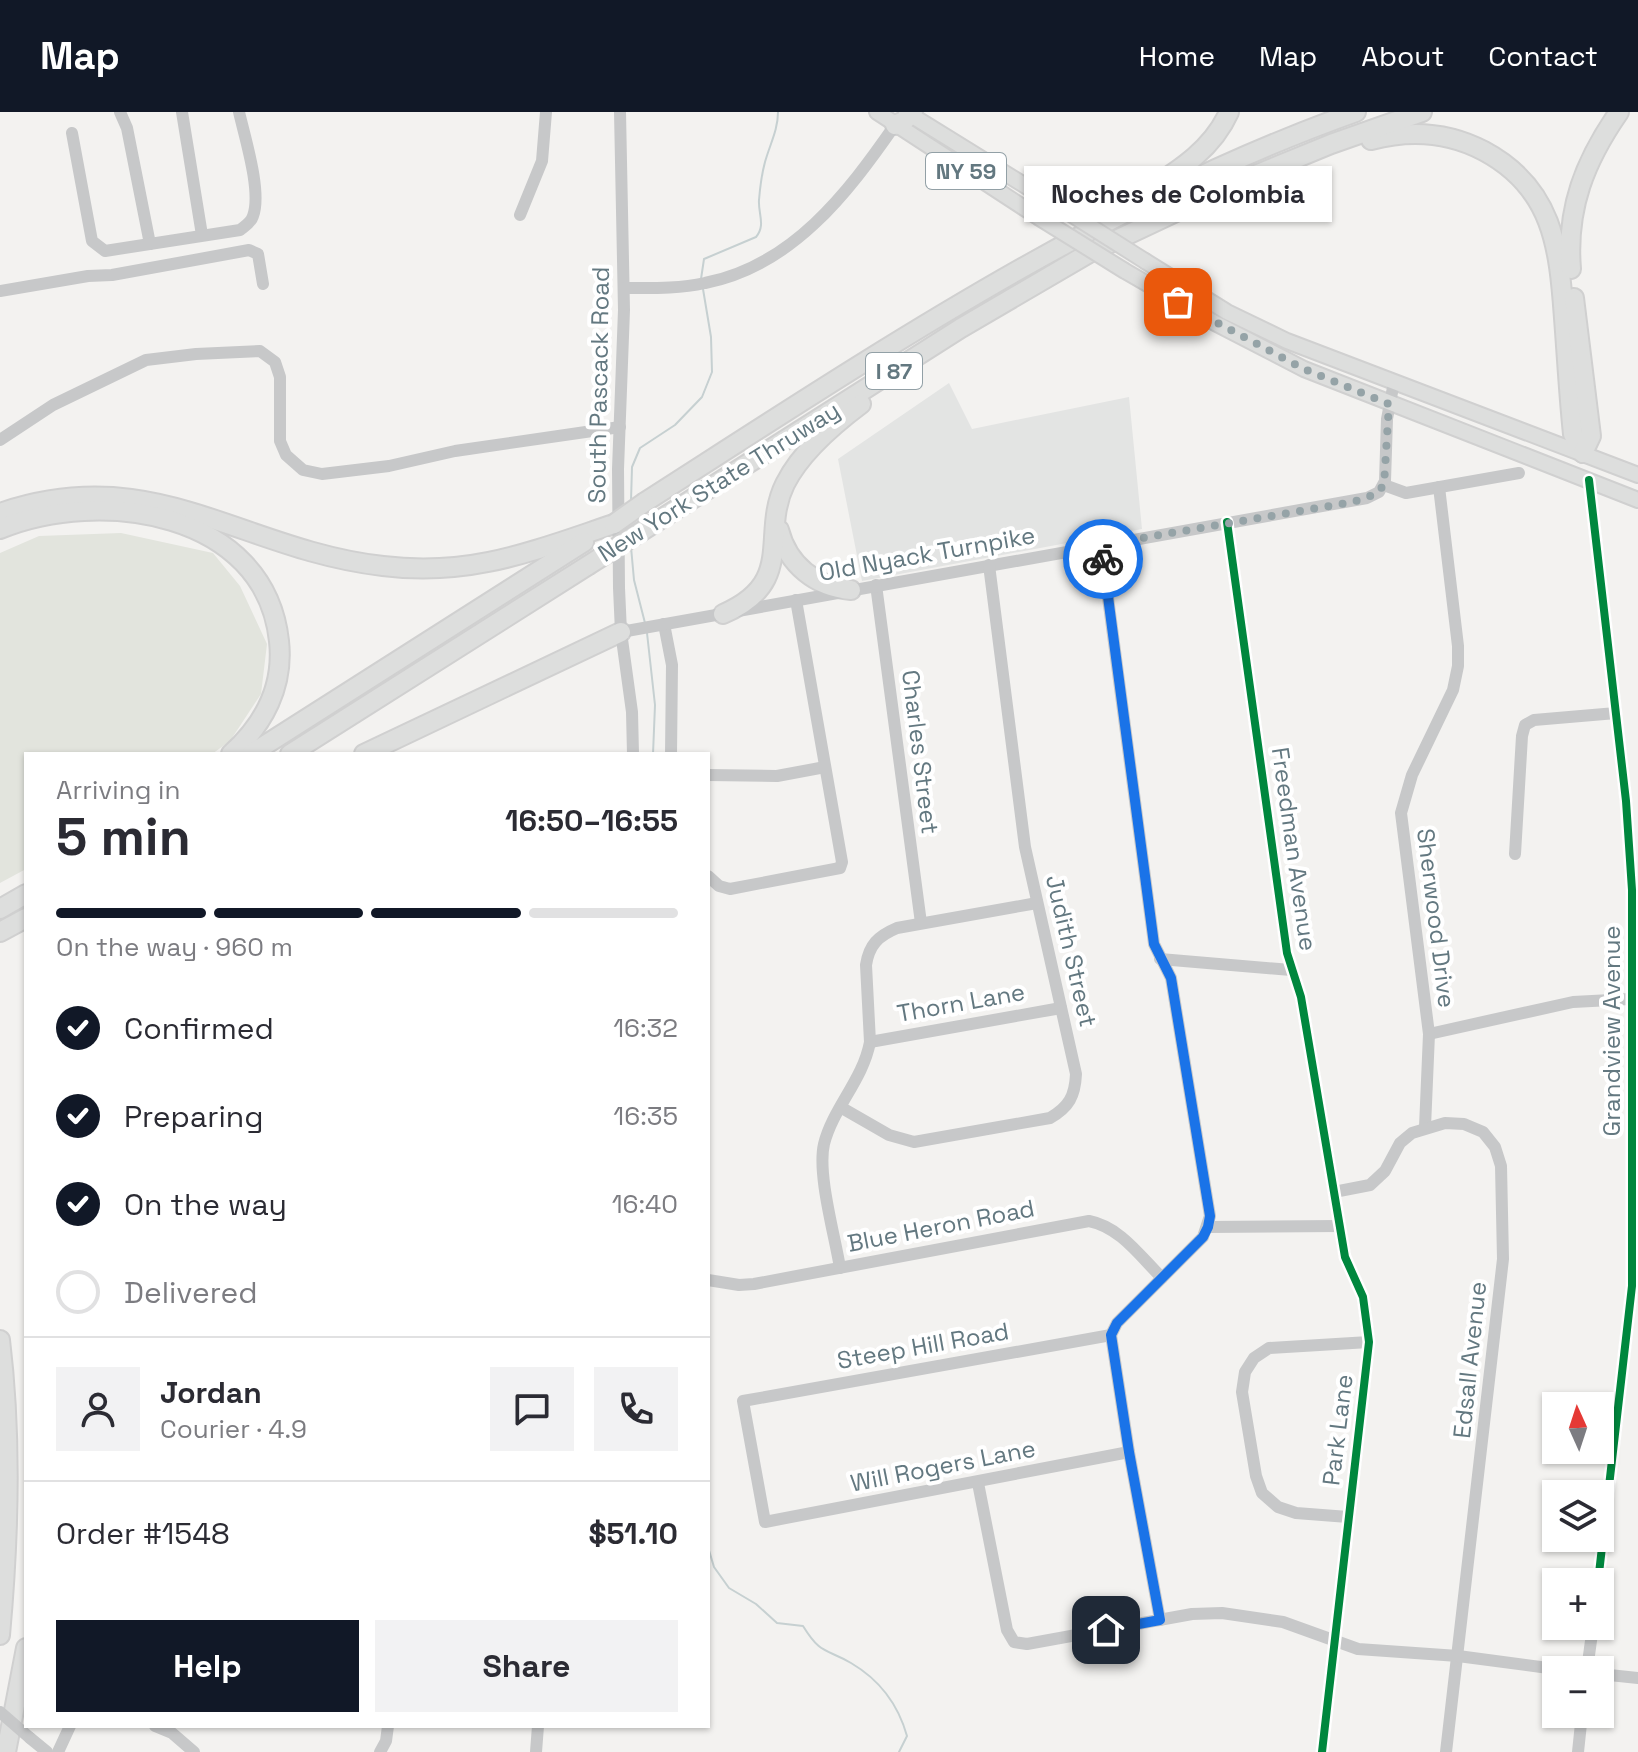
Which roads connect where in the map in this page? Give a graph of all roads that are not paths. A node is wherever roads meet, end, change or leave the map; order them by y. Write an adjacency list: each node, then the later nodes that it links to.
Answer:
1 (120, 112): 16 (street)
2 (182, 112): 15 (street)
3 (239, 112): 15 (street)
4 (546, 112): 14 (street)
5 (620, 112): 19 (street, South Pascack Road)
6 (877, 112): 11 (main road, NY 59)
7 (1229, 112): 17 (highway)
8 (1356, 112): 17 (highway, New York State Thruway / I 87)
9 (1422, 112): 13 (highway, New York State Thruway / I 87)
10 (1619, 112): 26 (highway)
11 (905, 115): 19 (street); 22 (main road, NY 59, bridge); 23 (main road, NY 59, bridge)
12 (72, 133): 16 (street)
13 (1276, 166): 21 (highway, New York State Thruway / I 87); 26 (highway)
14 (520, 215)
15 (202, 235): 16 (street)
16 (150, 244)
17 (1028, 264): 37 (highway, New York State Thruway / I 87, bridge)
18 (263, 284): 20 (street)
19 (624, 288): 24 (street, South Pascack Road)
20 (0, 291)
21 (986, 313): 33 (highway); 49 (highway, New York State Thruway / I 87, bridge)
22 (1394, 382): 23 (street); 26 (main road, NY 59)
23 (1389, 404): 29 (main road, NY 59); 30 (street)
24 (620, 427): 25 (street); 45 (street, South Pascack Road)
25 (0, 440)
26 (1583, 453): 28 (main road, NY 59); 29 (main road)
27 (1519, 473): 31 (street)
28 (1638, 475)
29 (1589, 480): 32 (main road, NY 59); 46 (street, Grandview Avenue)
30 (1384, 485): 31 (street); 35 (street, Old Nyack Turnpike)
31 (1439, 487): 67 (street, Sherwood Drive)
32 (1638, 500)
33 (778, 508): 41 (highway); 43 (highway)
34 (0, 513): 37 (highway)
35 (1227, 522): 38 (street, Old Nyack Turnpike); 64 (street, Freedman Avenue)
36 (0, 529): 47 (highway)
37 (573, 543): 48 (highway, New York State Thruway / I 87)
38 (1101, 545): 39 (street, Old Nyack Turnpike); 63 (street)
39 (989, 565): 40 (street, Old Nyack Turnpike); 58 (street, Judith Street)
40 (876, 585): 41 (street, Old Nyack Turnpike); 61 (street, Charles Street)
41 (851, 590): 42 (street, Old Nyack Turnpike)
42 (796, 600): 43 (street, Old Nyack Turnpike); 53 (street)
43 (723, 614): 44 (street, Old Nyack Turnpike)
44 (659, 625): 45 (street, Old Nyack Turnpike); 52 (street)
45 (630, 630): 50 (highway); 51 (street, South Pascack Road)
46 (1616, 713): 55 (street); 65 (street, Grandview Avenue)
47 (233, 752)
48 (254, 752)
49 (293, 752)
50 (368, 752)
51 (633, 752)
52 (671, 752)
53 (825, 767): 54 (street); 56 (street)
54 (710, 775)
55 (1515, 854)
56 (710, 878)
57 (24, 895): 59 (highway)
58 (1037, 903): 61 (street); 66 (street, Judith Street)
59 (0, 909)
60 (24, 919): 62 (highway)
61 (921, 923): 68 (street)
62 (0, 932)
63 (1160, 959): 64 (street); 73 (street)
64 (1291, 970): 71 (street, Freedman Avenue)
65 (1630, 999): 67 (street); 84 (street, Grandview Avenue)
66 (1061, 1008): 68 (street, Thorn Lane); 69 (street, Judith Street)
67 (1429, 1034): 70 (street, Sherwood Drive)
68 (870, 1042): 69 (street)
69 (842, 1108): 74 (street)
70 (1425, 1127): 71 (street); 88 (street, Edsall Avenue)
71 (1334, 1192): 72 (street, Freedman Avenue)
72 (1339, 1226): 73 (street); 79 (street, Park Lane)
73 (1208, 1227): 75 (street)
74 (840, 1268): 75 (street, Blue Heron Road); 76 (street, Blue Heron Road)
75 (1162, 1278): 77 (street)
76 (710, 1280)
77 (1111, 1335): 80 (street); 83 (street, Steep Hill Road)
78 (0, 1340): 86 (highway)
79 (1369, 1342): 82 (street, Park Lane); 82 (street)
80 (1129, 1452): 81 (street, Will Rogers Lane); 85 (street)
81 (978, 1483): 83 (street, Will Rogers Lane); 85 (street)
82 (1348, 1517): 87 (street, Park Lane)
83 (765, 1522)
84 (1600, 1568)
85 (1160, 1620): 87 (street)
86 (0, 1635)
87 (1335, 1643): 88 (street); 105 (street, Park Lane)
88 (1458, 1656): 90 (street); 106 (street, Edsall Avenue)
89 (24, 1658): 99 (highway)
90 (1542, 1667)
91 (1614, 1675): 92 (street)
92 (1638, 1678)
93 (0, 1712): 100 (street, bridge)
94 (69, 1728): 101 (street)
95 (160, 1728): 102 (street)
96 (387, 1728): 103 (street)
97 (538, 1728): 104 (street)
98 (1581, 1728): 107 (street)
99 (6, 1752)
100 (47, 1752)
101 (58, 1752)
102 (194, 1752)
103 (380, 1752)
104 (536, 1752)
105 (1322, 1752)
106 (1446, 1752)
107 (1578, 1752)

